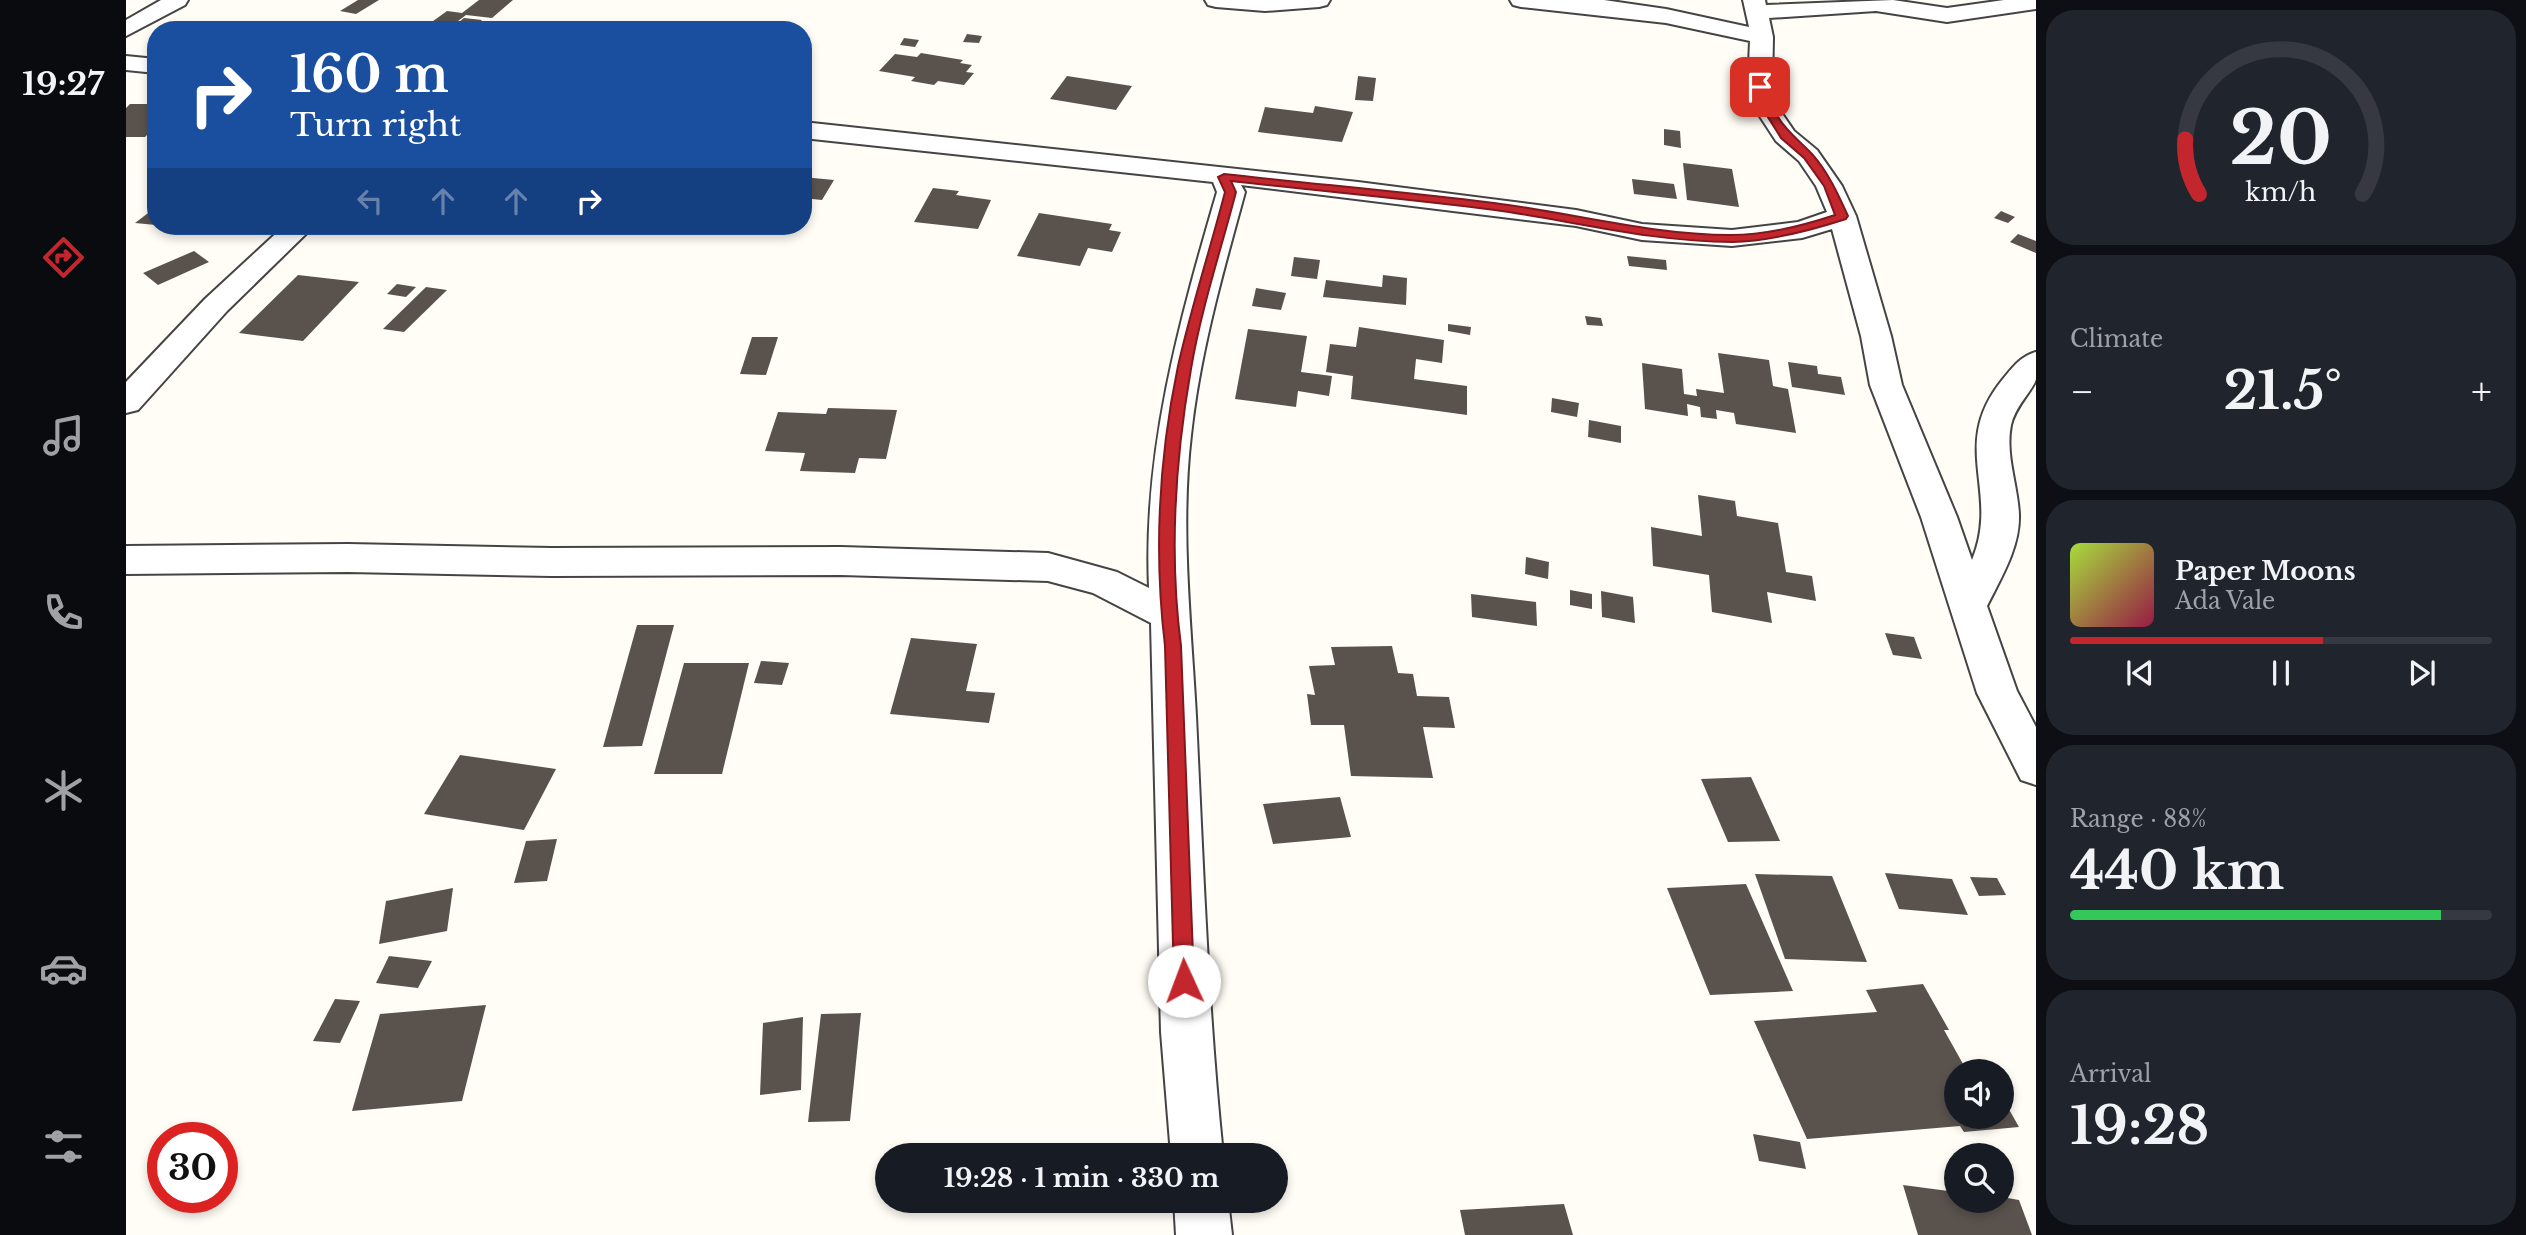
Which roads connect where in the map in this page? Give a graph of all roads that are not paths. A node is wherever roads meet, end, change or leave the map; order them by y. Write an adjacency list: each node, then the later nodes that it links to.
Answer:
1 (177, 0): 8 (street)
2 (1216, 0): 3 (street)
3 (1320, 0)
4 (1521, 0): 6 (street)
5 (2036, 2): 7 (street)
6 (1593, 4): 7 (street)
7 (1758, 16): 13 (street)
8 (126, 29)
9 (126, 63): 10 (street)
10 (147, 65)
11 (812, 131): 12 (street)
12 (1224, 177): 13 (street); 19 (street)
13 (1842, 216): 18 (street)
14 (290, 235): 16 (street)
15 (2036, 362): 18 (street)
16 (126, 402)
17 (126, 560): 19 (street)
18 (1968, 606): 20 (street)
19 (1169, 615): 21 (street)
20 (2036, 767)
21 (1196, 1143)
22 (1202, 1213): 23 (street)
23 (1204, 1235)

